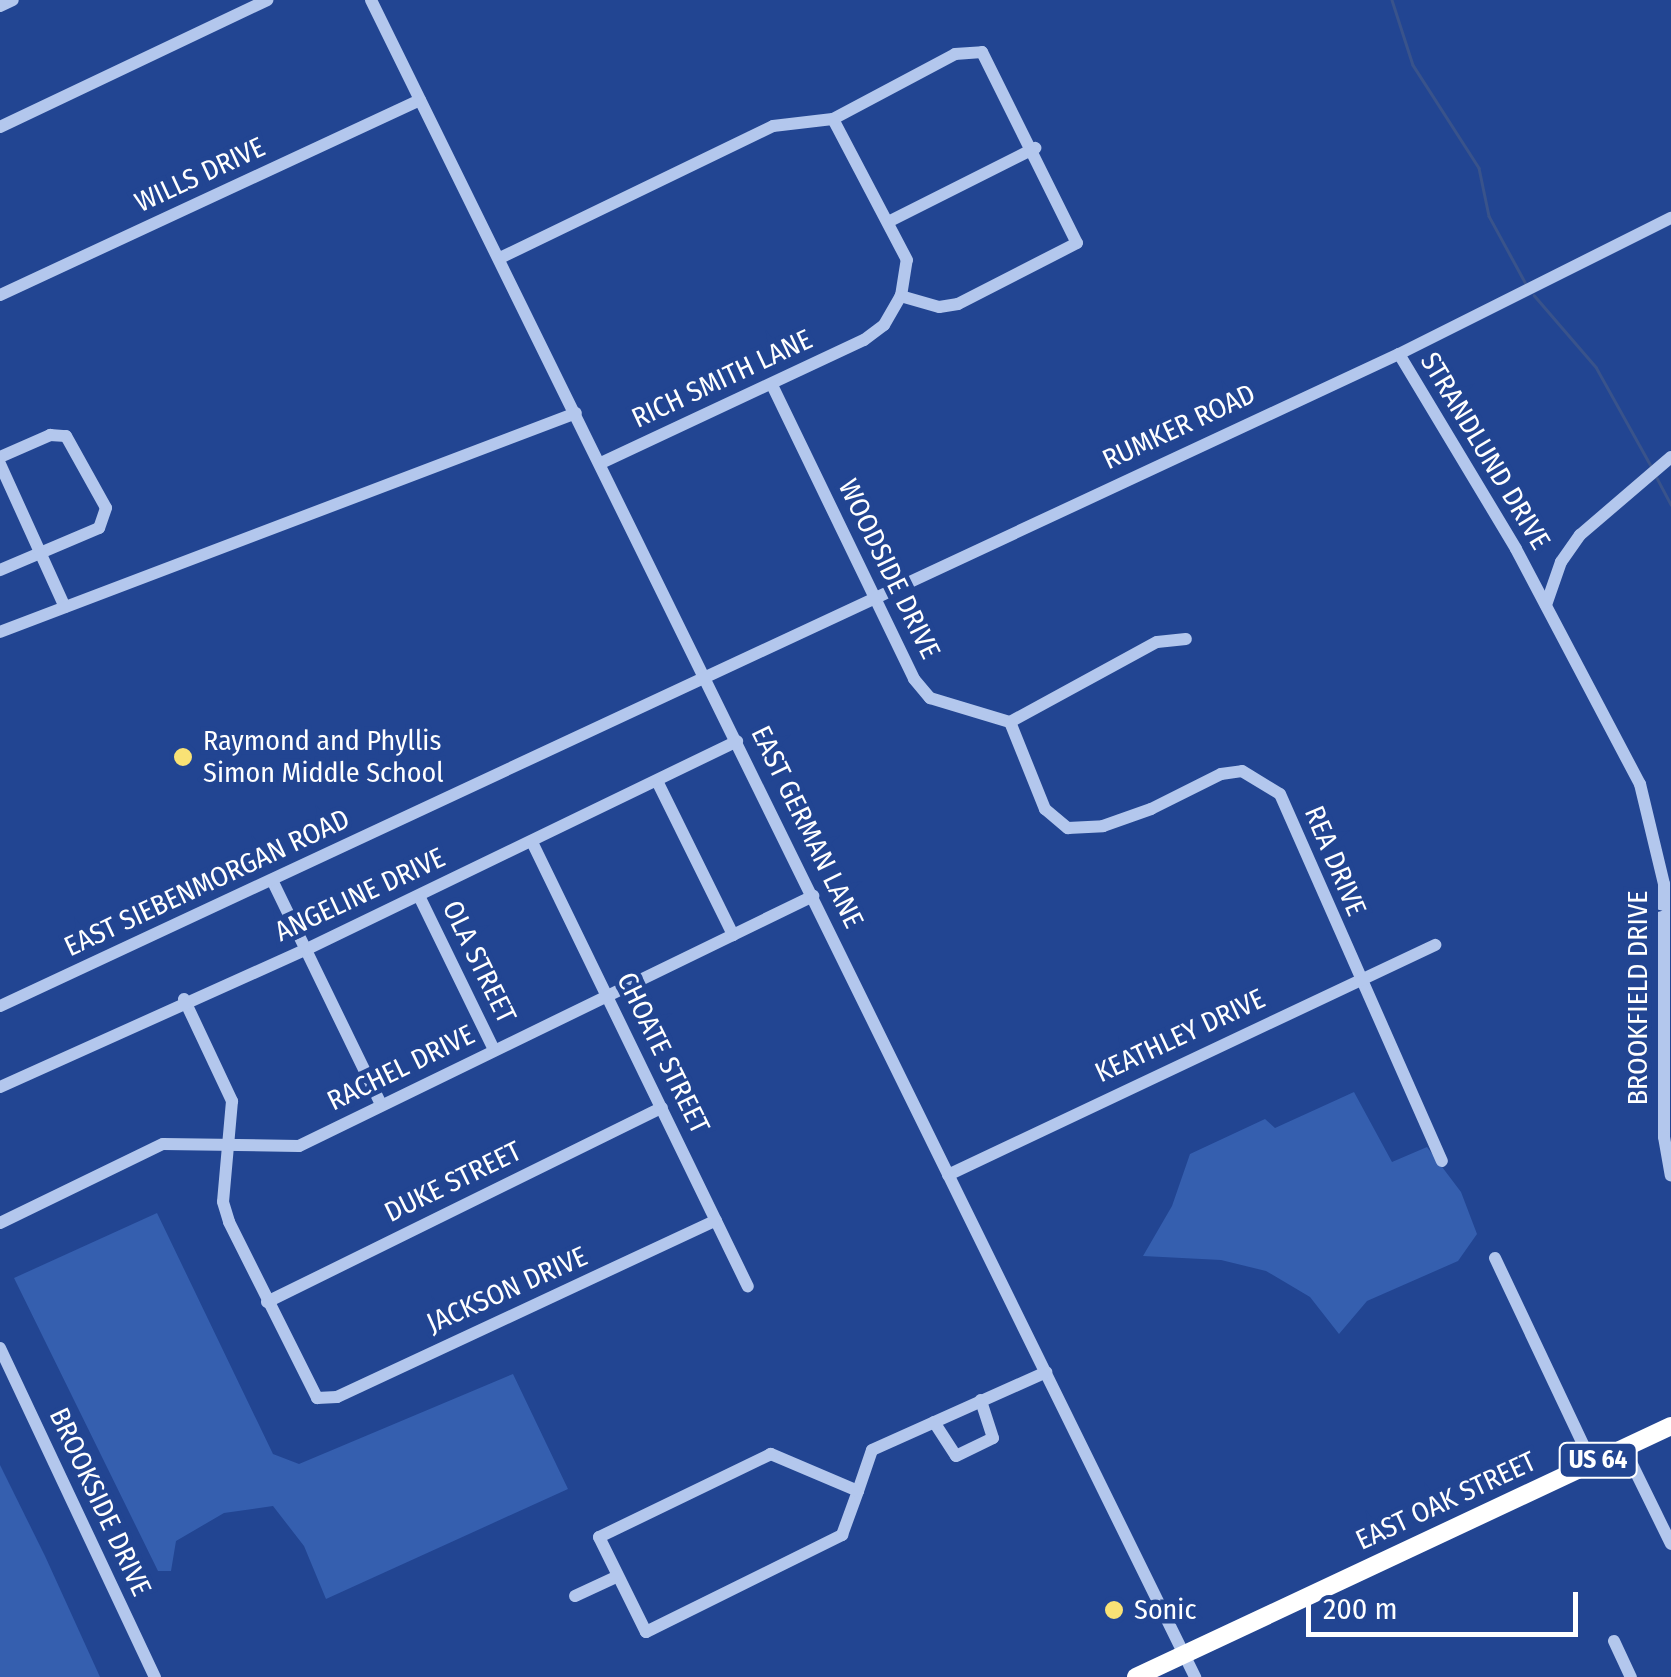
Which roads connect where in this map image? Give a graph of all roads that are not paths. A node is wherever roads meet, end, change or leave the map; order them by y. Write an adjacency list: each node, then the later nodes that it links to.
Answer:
1 (13, 0): 4 (street)
2 (266, 0): 7 (street)
3 (370, 0): 5 (street, EAST GERMAN LANE)
4 (0, 6)
5 (420, 100): 11 (street, EAST GERMAN LANE); 12 (street, WILLS DRIVE)
6 (833, 120): 8 (street); 10 (street); 11 (street)
7 (0, 127)
8 (1035, 148): 10 (street); 13 (street)
9 (1671, 218): 14 (street, RUMKER ROAD)
10 (888, 222): 13 (street)
11 (500, 258): 16 (street, EAST GERMAN LANE)
12 (0, 296)
13 (901, 296): 15 (street, RICH SMITH LANE)
14 (1399, 354): 22 (street, STRANDLUND DRIVE); 23 (street, RUMKER ROAD)
15 (772, 385): 19 (street, RICH SMITH LANE); 23 (street, WOODSIDE DRIVE)
16 (576, 413): 19 (street, EAST GERMAN LANE); 25 (street)
17 (1671, 457): 24 (street)
18 (0, 461): 20 (street); 20 (street)
19 (600, 463): 28 (street, EAST GERMAN LANE)
20 (41, 554): 21 (street); 25 (street)
21 (0, 570)
22 (1528, 573): 24 (street, BROOKFIELD DRIVE)
23 (874, 598): 28 (street, RUMKER ROAD); 29 (street, WOODSIDE DRIVE)
24 (1546, 605): 50 (street, BROOKFIELD DRIVE)
25 (65, 607): 26 (street)
26 (0, 632)
27 (1186, 639): 29 (street)
28 (707, 678): 30 (street, EAST GERMAN LANE); 33 (street, EAST SIEBENMORGAN ROAD)
29 (1010, 722): 39 (street, REA DRIVE)
30 (737, 742): 31 (street, ANGELINE DRIVE); 35 (street, EAST GERMAN LANE)
31 (658, 781): 32 (street, ANGELINE DRIVE); 36 (street)
32 (532, 842): 34 (street, ANGELINE DRIVE); 40 (street, CHOATE STREET)
33 (272, 880): 38 (street); 42 (street, EAST SIEBENMORGAN ROAD)
34 (419, 896): 38 (street, ANGELINE DRIVE); 43 (street, OLA STREET)
35 (813, 896): 36 (street, RACHEL DRIVE); 49 (street, EAST GERMAN LANE)
36 (733, 935): 40 (street, RACHEL DRIVE)
37 (1435, 945): 39 (street, KEATHLEY DRIVE)
38 (305, 950): 41 (street, ANGELINE DRIVE); 45 (street)
39 (1358, 980): 48 (street, REA DRIVE); 49 (street, KEATHLEY DRIVE)
40 (607, 996): 43 (street, RACHEL DRIVE); 46 (street, CHOATE STREET)
41 (184, 999): 44 (street, ANGELINE DRIVE); 47 (street)
42 (0, 1006)
43 (494, 1050): 45 (street, RACHEL DRIVE)
44 (0, 1086)
45 (380, 1104): 47 (street, RACHEL DRIVE)
46 (662, 1108): 51 (street, CHOATE STREET); 55 (street, DUKE STREET)
47 (228, 1145): 52 (street, RACHEL DRIVE); 55 (street)
48 (1442, 1161)
49 (948, 1175): 57 (street, EAST GERMAN LANE)
50 (1671, 1175)
51 (716, 1220): 54 (street, CHOATE STREET); 55 (street, JACKSON DRIVE)
52 (0, 1223)
53 (1495, 1258): 62 (street)
54 (748, 1286)
55 (267, 1302)
56 (0, 1348): 69 (street, BROOKSIDE DRIVE)
57 (1046, 1372): 58 (street); 68 (street, EAST GERMAN LANE)
58 (982, 1400): 59 (street); 59 (street)
59 (934, 1422): 63 (street)
60 (1671, 1426): 61 (highway, EAST OAK STREET / US 64)
61 (1623, 1446): 62 (highway, EAST OAK STREET / US 64); 64 (street)
62 (1592, 1463): 68 (highway, EAST OAK STREET / US 64)
63 (858, 1491): 65 (street); 65 (street)
64 (1671, 1544)
65 (618, 1576): 66 (street)
66 (575, 1596)
67 (1614, 1641): 72 (street)
68 (1184, 1654): 70 (highway, EAST OAK STREET / US 64); 71 (street, EAST GERMAN LANE)
69 (156, 1677)
70 (1136, 1677)
71 (1195, 1677)
72 (1631, 1677)

